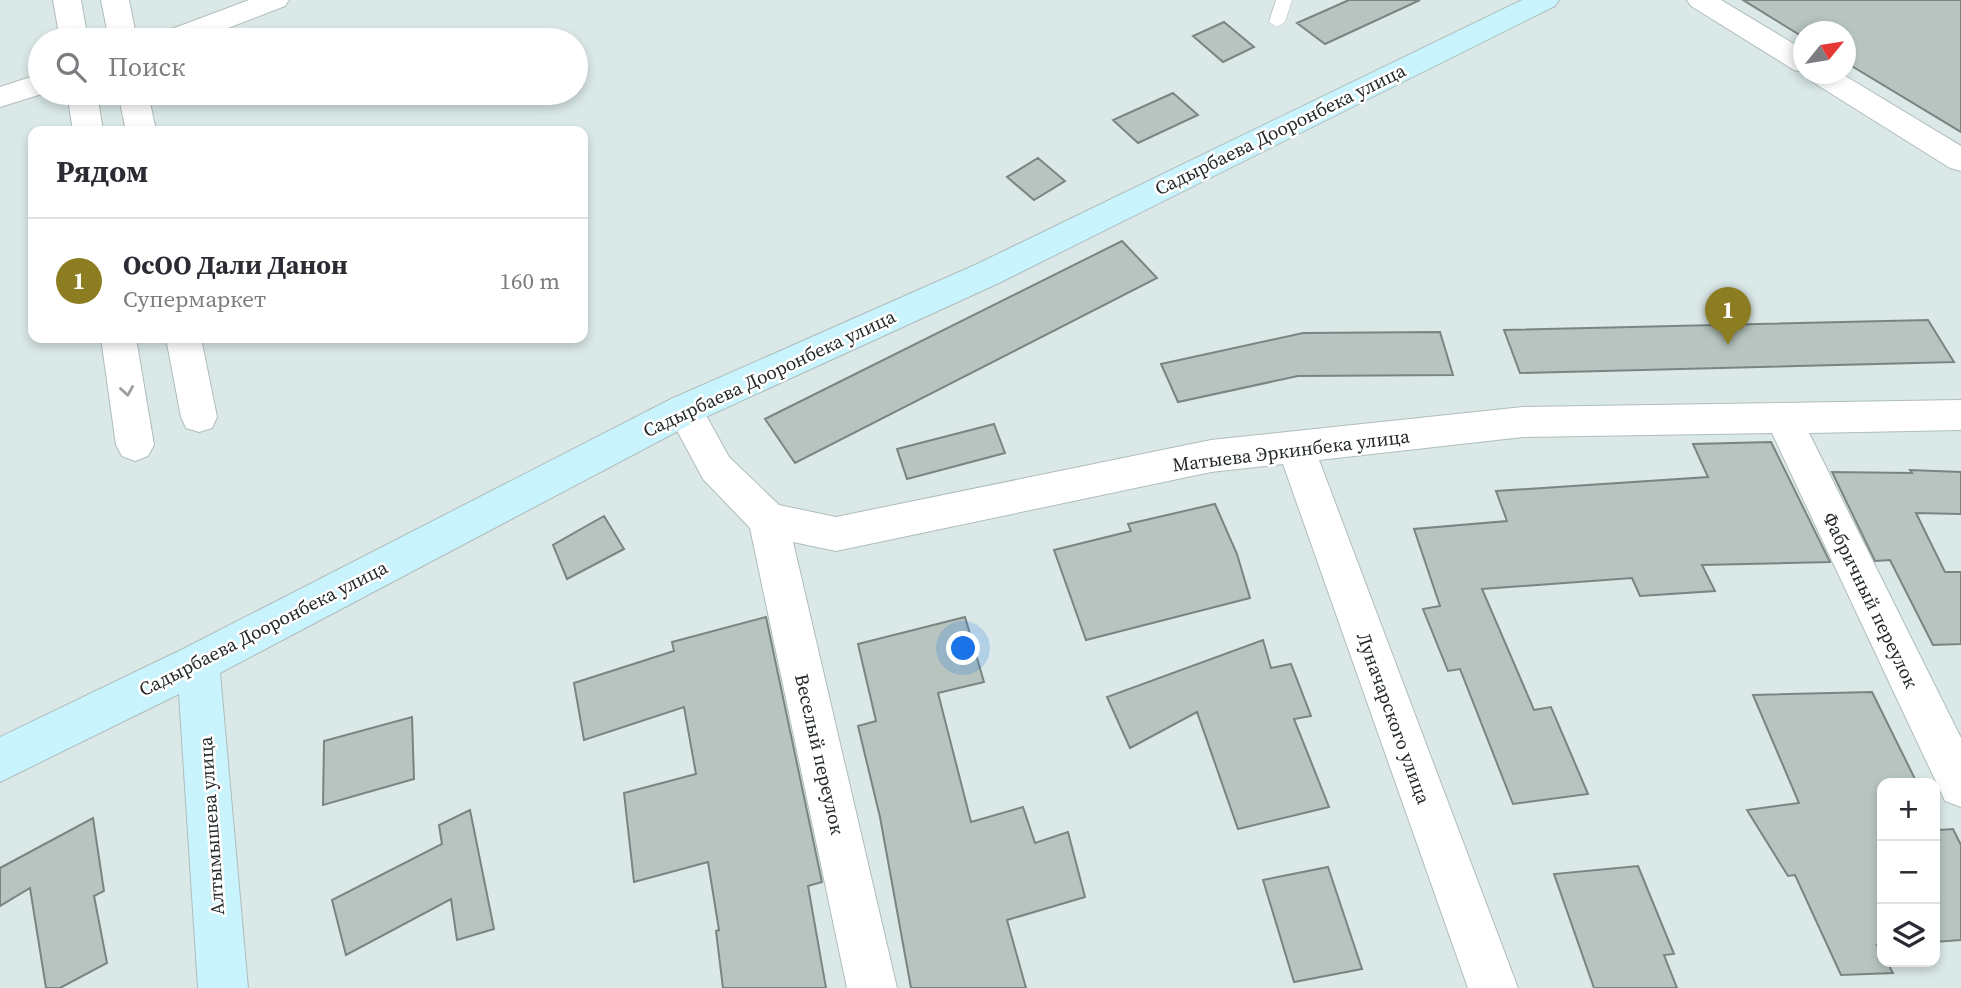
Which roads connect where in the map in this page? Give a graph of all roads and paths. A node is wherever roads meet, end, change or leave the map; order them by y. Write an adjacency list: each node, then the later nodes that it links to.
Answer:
1 (67, 0): 8 (street)
2 (115, 0): 9 (street)
3 (275, 0): 10 (street)
4 (1284, 0): 7 (lane)
5 (1545, 0): 22 (main road, Садырбаева Дооронбека улица)
6 (1701, 0): 11 (street)
7 (1278, 22)
8 (72, 28)
9 (121, 28)
10 (203, 28)
11 (1793, 56)
12 (1837, 84): 19 (street)
13 (28, 88): 14 (street)
14 (0, 97)
15 (84, 105): 17 (street)
16 (136, 105): 18 (street)
17 (87, 126)
18 (140, 126)
19 (1961, 160)
20 (119, 343): 26 (street, one-way to 26)
21 (184, 343): 25 (street)
22 (684, 410): 28 (street); 29 (main road, Садырбаева Дооронбека улица)
23 (1961, 415): 24 (street, Матыева Эркинбека улица)
24 (1782, 416): 27 (street, Матыева Эркинбека улица); 31 (street, Фабричный переулок)
25 (199, 417)
26 (135, 445)
27 (1296, 449): 28 (street, Матыева Эркинбека улица); 34 (street, Луначарского улица)
28 (768, 520): 33 (street, Веселый переулок)
29 (198, 663): 30 (main road, Садырбаева Дооронбека улица); 32 (main road, Алтымышева улица)
30 (0, 760)
31 (1961, 785)
32 (223, 988)
33 (872, 988)
34 (1493, 988)

